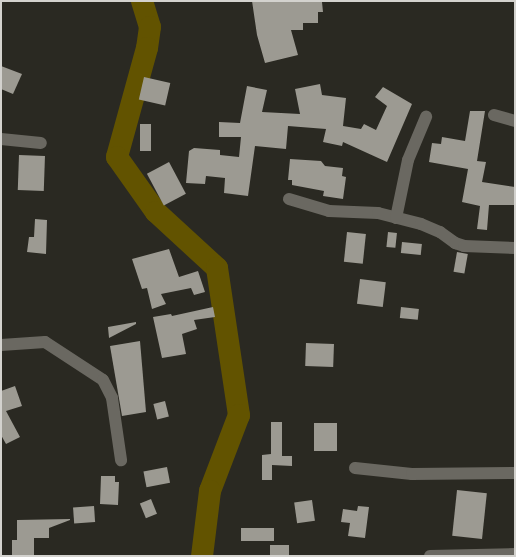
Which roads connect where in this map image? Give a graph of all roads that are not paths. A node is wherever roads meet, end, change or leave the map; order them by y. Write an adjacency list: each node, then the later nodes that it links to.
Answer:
1 (494, 115): 3 (street)
2 (426, 116): 7 (street)
3 (515, 121)
4 (1, 139): 5 (street)
5 (40, 143)
6 (289, 199): 7 (street)
7 (396, 218): 8 (street)
8 (515, 248)
9 (1, 345): 10 (street)
10 (121, 460)
11 (355, 468): 12 (street)
12 (515, 473)
13 (515, 554): 14 (street)
14 (430, 556)

